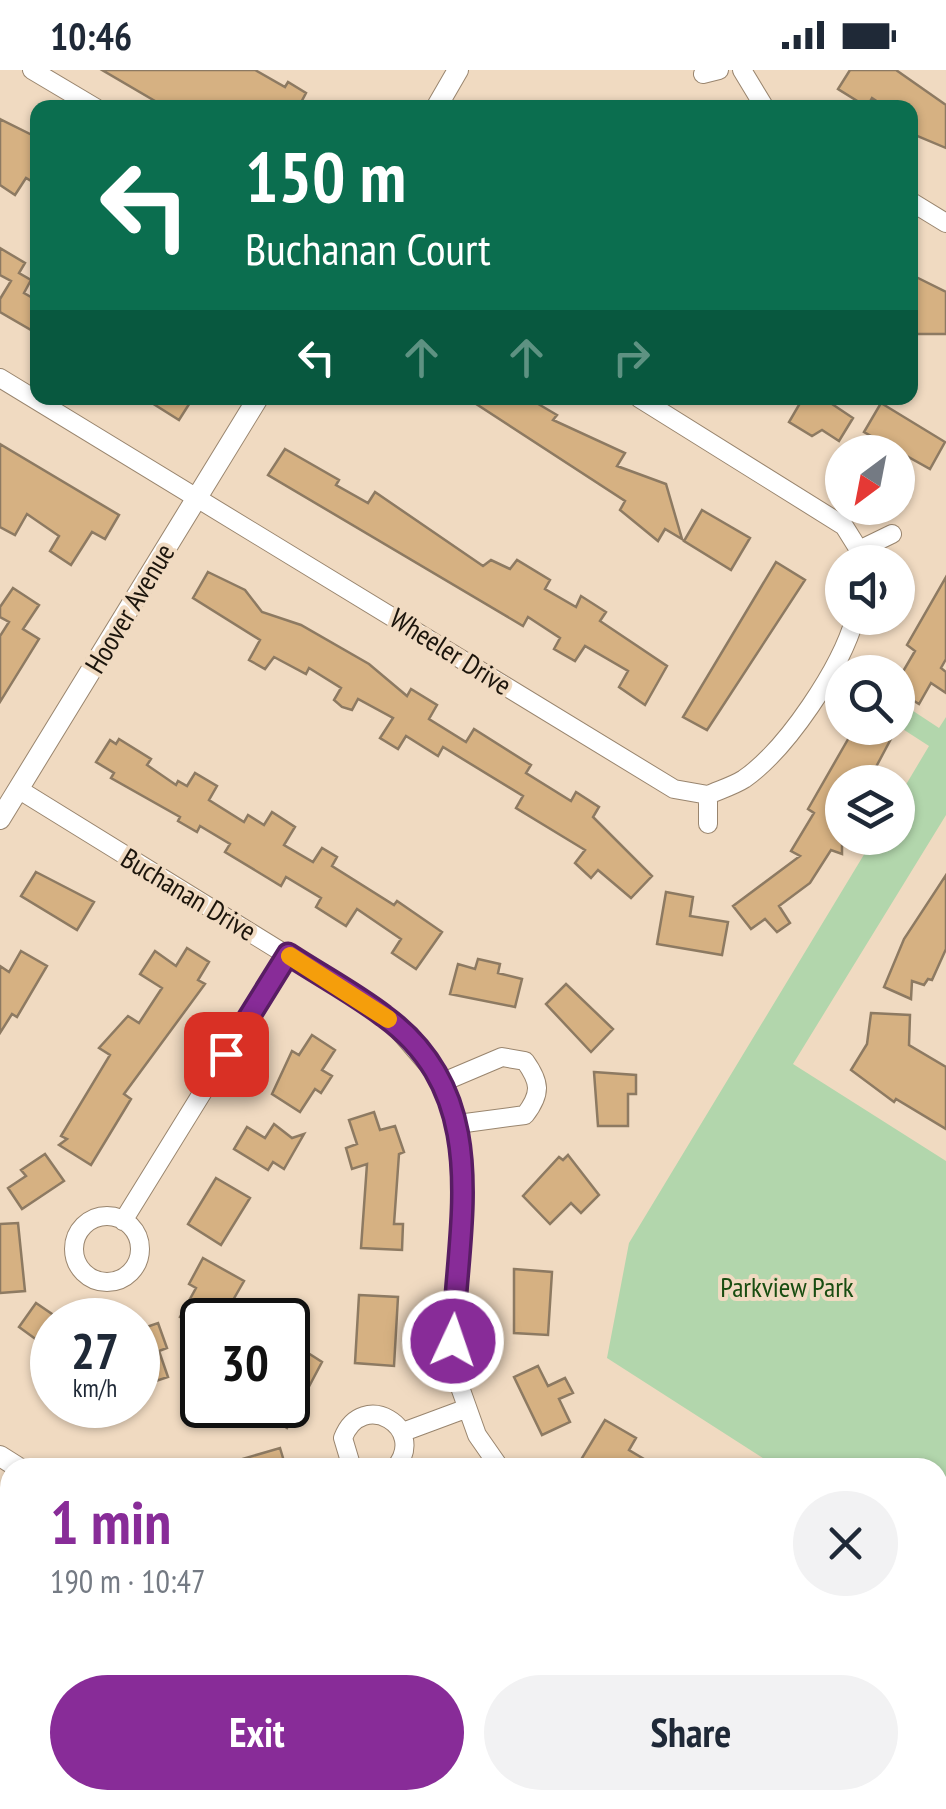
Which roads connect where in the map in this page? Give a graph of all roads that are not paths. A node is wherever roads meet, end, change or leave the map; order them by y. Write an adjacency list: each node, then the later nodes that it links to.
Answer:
1 (32, 70): 4 (street)
2 (458, 70): 5 (street)
3 (742, 70): 6 (street)
4 (83, 100)
5 (441, 100)
6 (760, 100)
7 (918, 206): 8 (street)
8 (946, 223)
9 (0, 378): 10 (street, Wheeler Drive)
10 (30, 396)
11 (45, 405): 14 (street, Wheeler Drive)
12 (254, 405): 14 (street, Hoover Avenue)
13 (650, 405): 16 (street)
14 (198, 496): 19 (street, Hoover Avenue); 20 (street, Wheeler Drive)
15 (892, 534): 17 (street)
16 (854, 545)
17 (876, 545)
18 (851, 635): 20 (street)
19 (18, 789): 21 (street, Hoover Avenue); 23 (street, Buchanan Drive)
20 (708, 795): 22 (street)
21 (0, 819)
22 (708, 824)
23 (288, 954): 24 (street, Buchanan Drive); 26 (street)
24 (444, 1082): 25 (street, Buchanan Drive); 25 (street)
25 (458, 1124): 27 (street, Buchanan Drive)
26 (123, 1221)
27 (465, 1409): 28 (street); 31 (street, Buchanan Drive)
28 (403, 1432): 29 (street); 30 (street)
29 (347, 1458)
30 (401, 1458)
31 (494, 1458)

